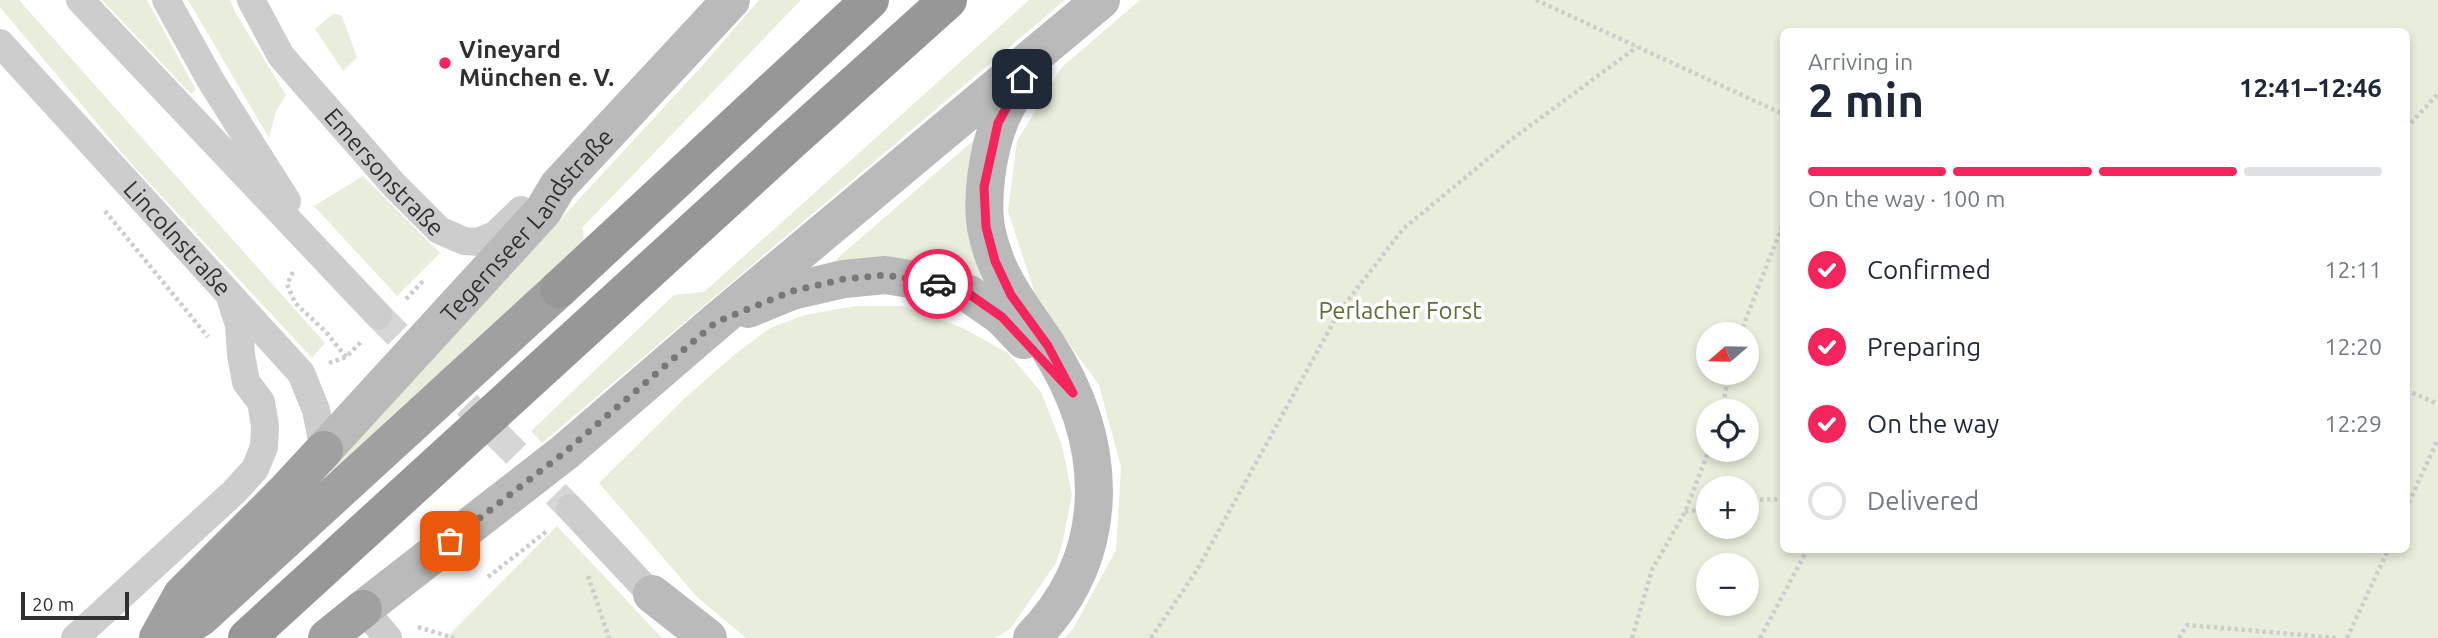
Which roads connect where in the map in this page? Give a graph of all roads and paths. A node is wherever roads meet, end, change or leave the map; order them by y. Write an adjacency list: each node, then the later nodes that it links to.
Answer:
1 (80, 0): 18 (street)
2 (166, 0): 18 (street)
3 (251, 0): 15 (street, Emersonstraße)
4 (731, 0): 15 (main road, Tegernseer Landstraße)
5 (870, 0): 45 (highway)
6 (948, 0): 46 (highway)
7 (1101, 0): 11 (main road)
8 (1536, 0): 10 (path)
9 (0, 43): 20 (street, Lincolnstraße)
10 (1637, 47): 13 (path); 52 (path)
11 (1033, 57): 22 (main road); 27 (main road)
12 (2438, 94): 14 (path)
13 (1780, 113)
14 (2410, 124)
15 (558, 186): 30 (main road, Tegernseer Landstraße)
16 (104, 209): 24 (path)
17 (1780, 233): 23 (path)
18 (320, 253): 21 (street)
19 (302, 281): 25 (path)
20 (231, 297): 30 (street, Lincolnstraße); 43 (street)
21 (379, 315)
22 (716, 322): 27 (main road); 42 (main road)
23 (1745, 322)
24 (209, 339)
25 (346, 357)
26 (2410, 392): 28 (path)
27 (1073, 393): 51 (main road)
28 (2438, 404)
29 (2438, 439): 34 (path)
30 (324, 450): 44 (highway)
31 (1704, 462): 36 (path)
32 (1780, 499): 33 (path)
33 (1759, 500)
34 (2410, 500)
35 (1696, 510): 36 (path)
36 (1685, 512): 53 (path)
37 (561, 517): 40 (path); 41 (street)
38 (1805, 553): 54 (path)
39 (2387, 553): 57 (path)
40 (488, 577)
41 (652, 594): 49 (street); 50 (main road)
42 (363, 609): 47 (highway); 48 (street)
43 (75, 638)
44 (158, 638)
45 (169, 638)
46 (247, 638)
47 (327, 638)
48 (388, 638)
49 (690, 638)
50 (708, 638)
51 (1032, 638)
52 (1151, 638)
53 (1632, 638)
54 (1760, 638)
55 (2179, 638): 56 (path)
56 (2338, 638)
57 (2347, 638)

